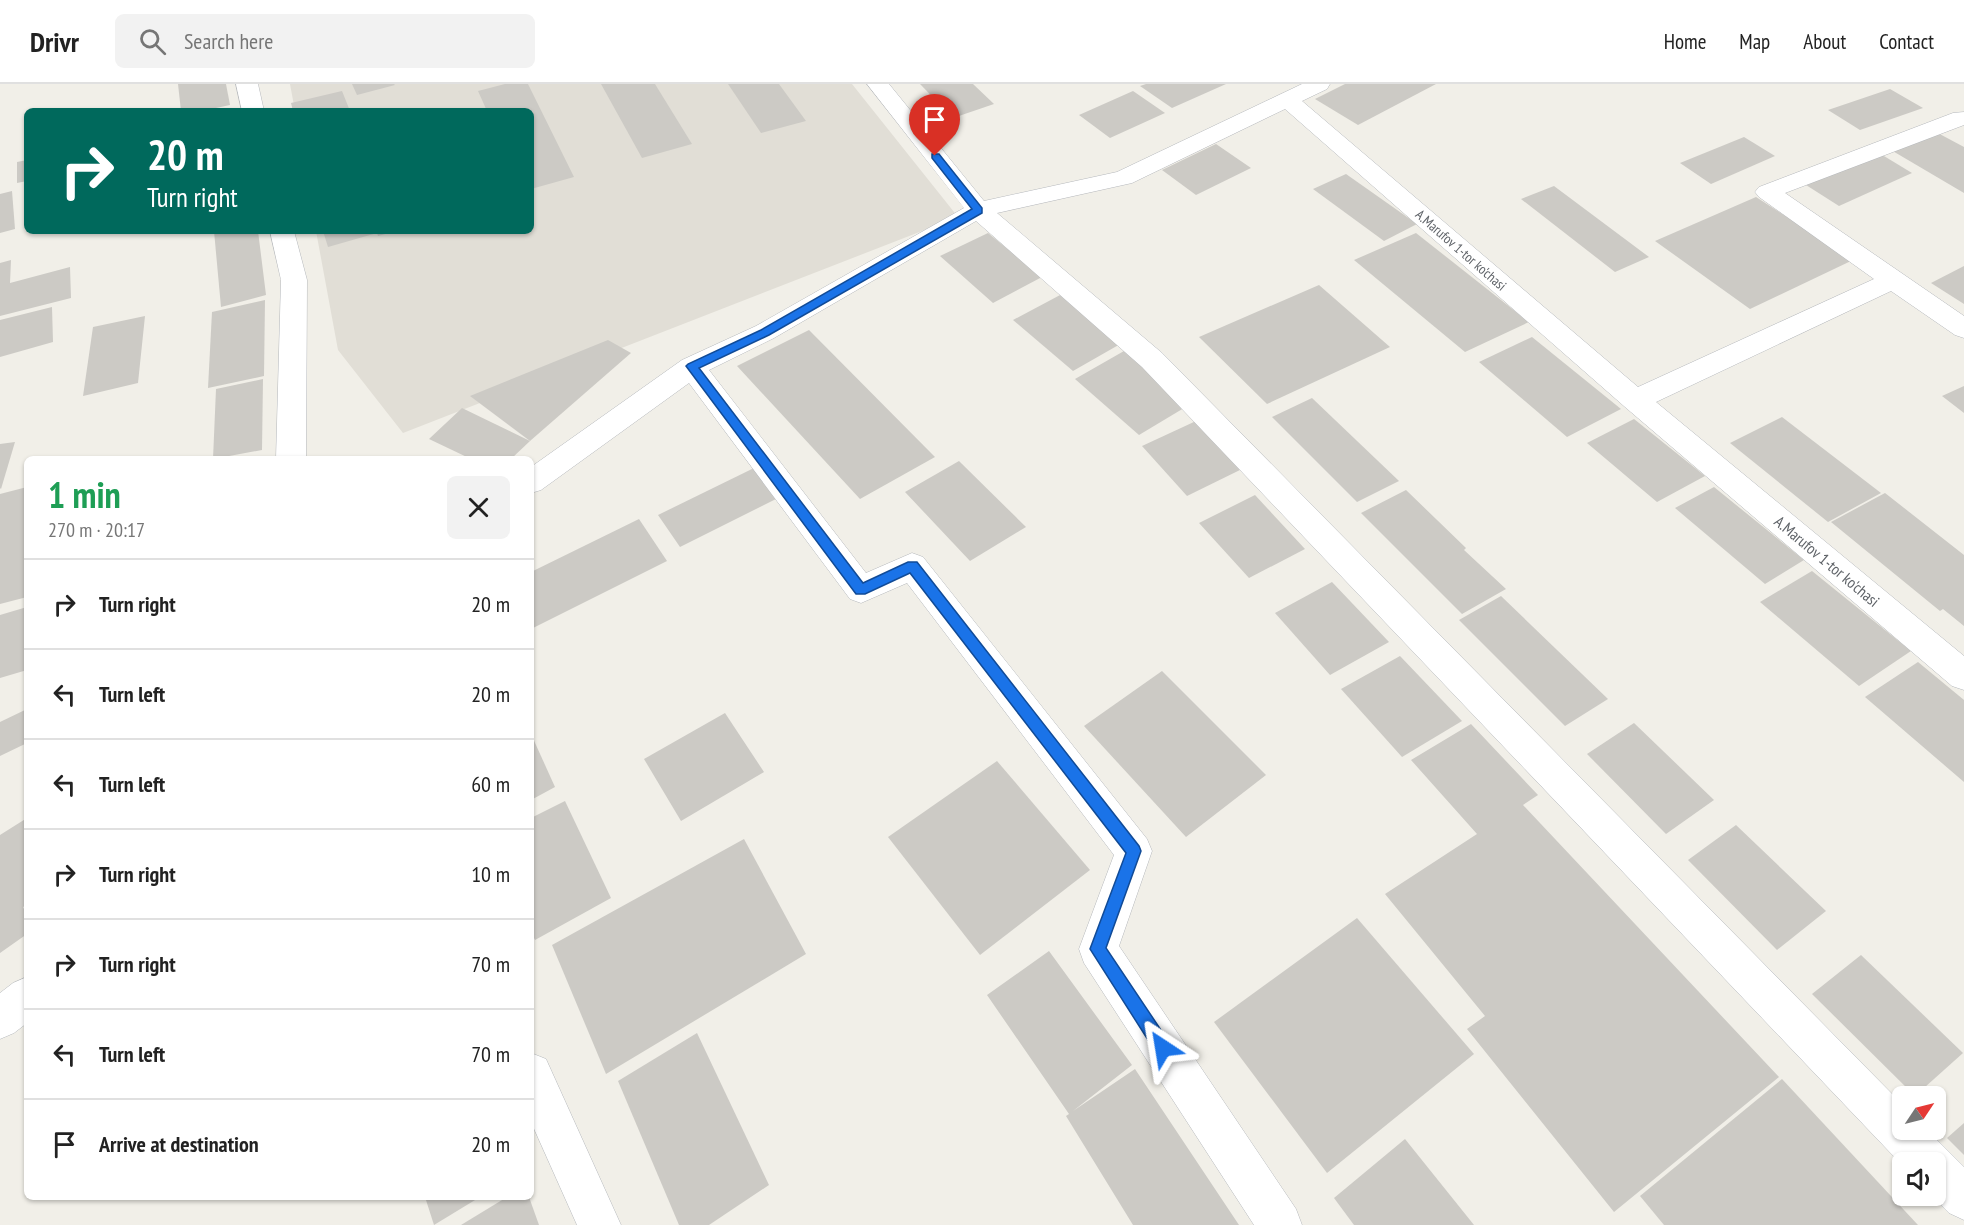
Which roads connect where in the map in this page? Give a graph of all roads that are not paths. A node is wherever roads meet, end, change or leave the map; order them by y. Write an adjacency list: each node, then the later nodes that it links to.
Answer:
1 (247, 84): 5 (street)
2 (878, 84): 7 (street)
3 (1319, 84): 4 (street)
4 (1288, 100): 7 (street); 12 (street, A.Marufov 1-tor ko'chasi)
5 (252, 108)
6 (1961, 118): 9 (street)
7 (978, 210): 11 (street); 19 (street)
8 (283, 234): 13 (street)
9 (1895, 279): 10 (street); 12 (street)
10 (1964, 329)
11 (692, 366): 14 (street); 23 (street)
12 (1635, 400): 15 (street, A.Marufov 1-tor ko'chasi)
13 (291, 456)
14 (534, 480)
15 (1964, 676)
16 (24, 999): 17 (street)
17 (0, 1019)
18 (534, 1081): 22 (street)
19 (1919, 1152)
20 (1946, 1179): 21 (street)
21 (1964, 1198)
22 (599, 1225)
23 (1280, 1225)

